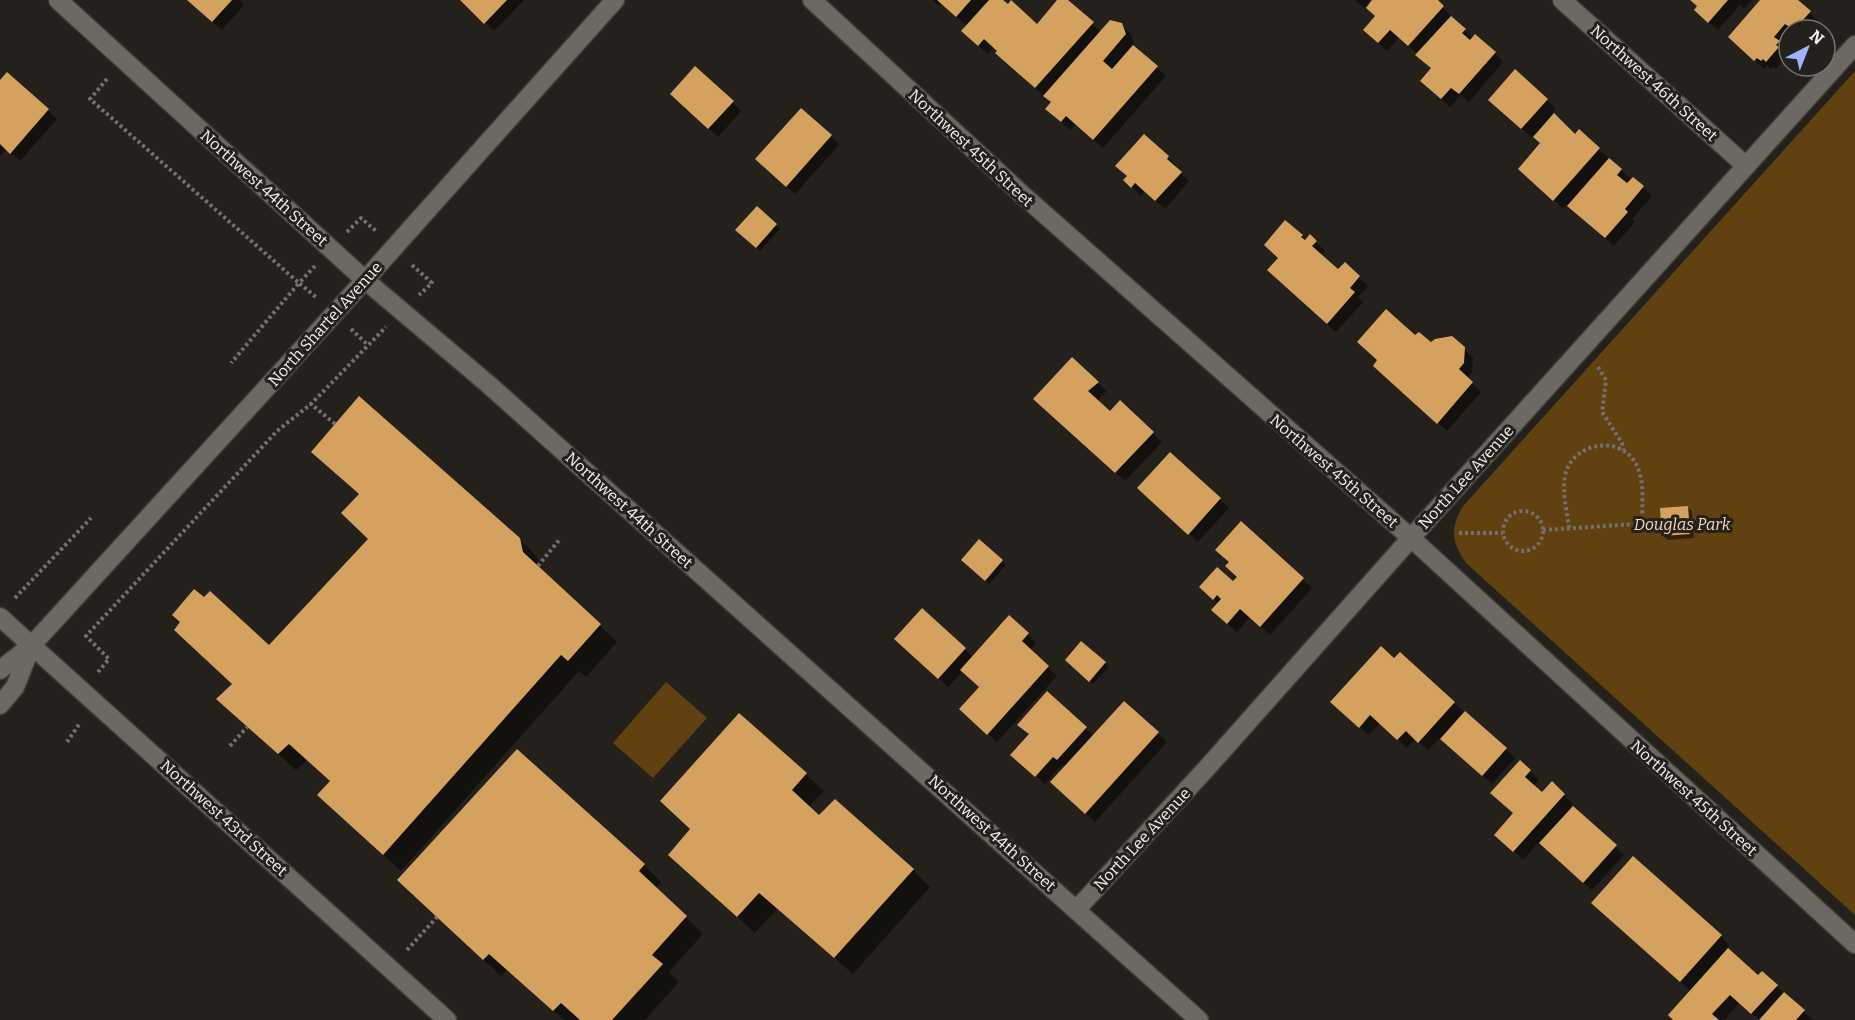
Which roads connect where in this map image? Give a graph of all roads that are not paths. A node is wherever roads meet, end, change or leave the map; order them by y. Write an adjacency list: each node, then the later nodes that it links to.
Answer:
1 (58, 0): 7 (street, Northwest 44th Street)
2 (615, 0): 7 (street, North Shartel Avenue)
3 (812, 0): 8 (street, Northwest 45th Street)
4 (1562, 0): 6 (street, Northwest 46th Street)
5 (1855, 45): 6 (street, North Lee Avenue)
6 (1746, 166): 8 (street, North Lee Avenue)
7 (364, 280): 10 (street, North Shartel Avenue); 13 (street, Northwest 44th Street)
8 (1411, 538): 13 (street, North Lee Avenue); 14 (street, Northwest 45th Street)
9 (4, 611): 10 (street, Northwest 43rd Street)
10 (32, 645): 11 (street, North Shartel Avenue); 12 (street, North Shartel Avenue); 15 (street, Northwest 43rd Street)
11 (0, 670)
12 (0, 705)
13 (1077, 909): 16 (street, Northwest 44th Street)
14 (1855, 944)
15 (447, 1020)
16 (1199, 1020)

